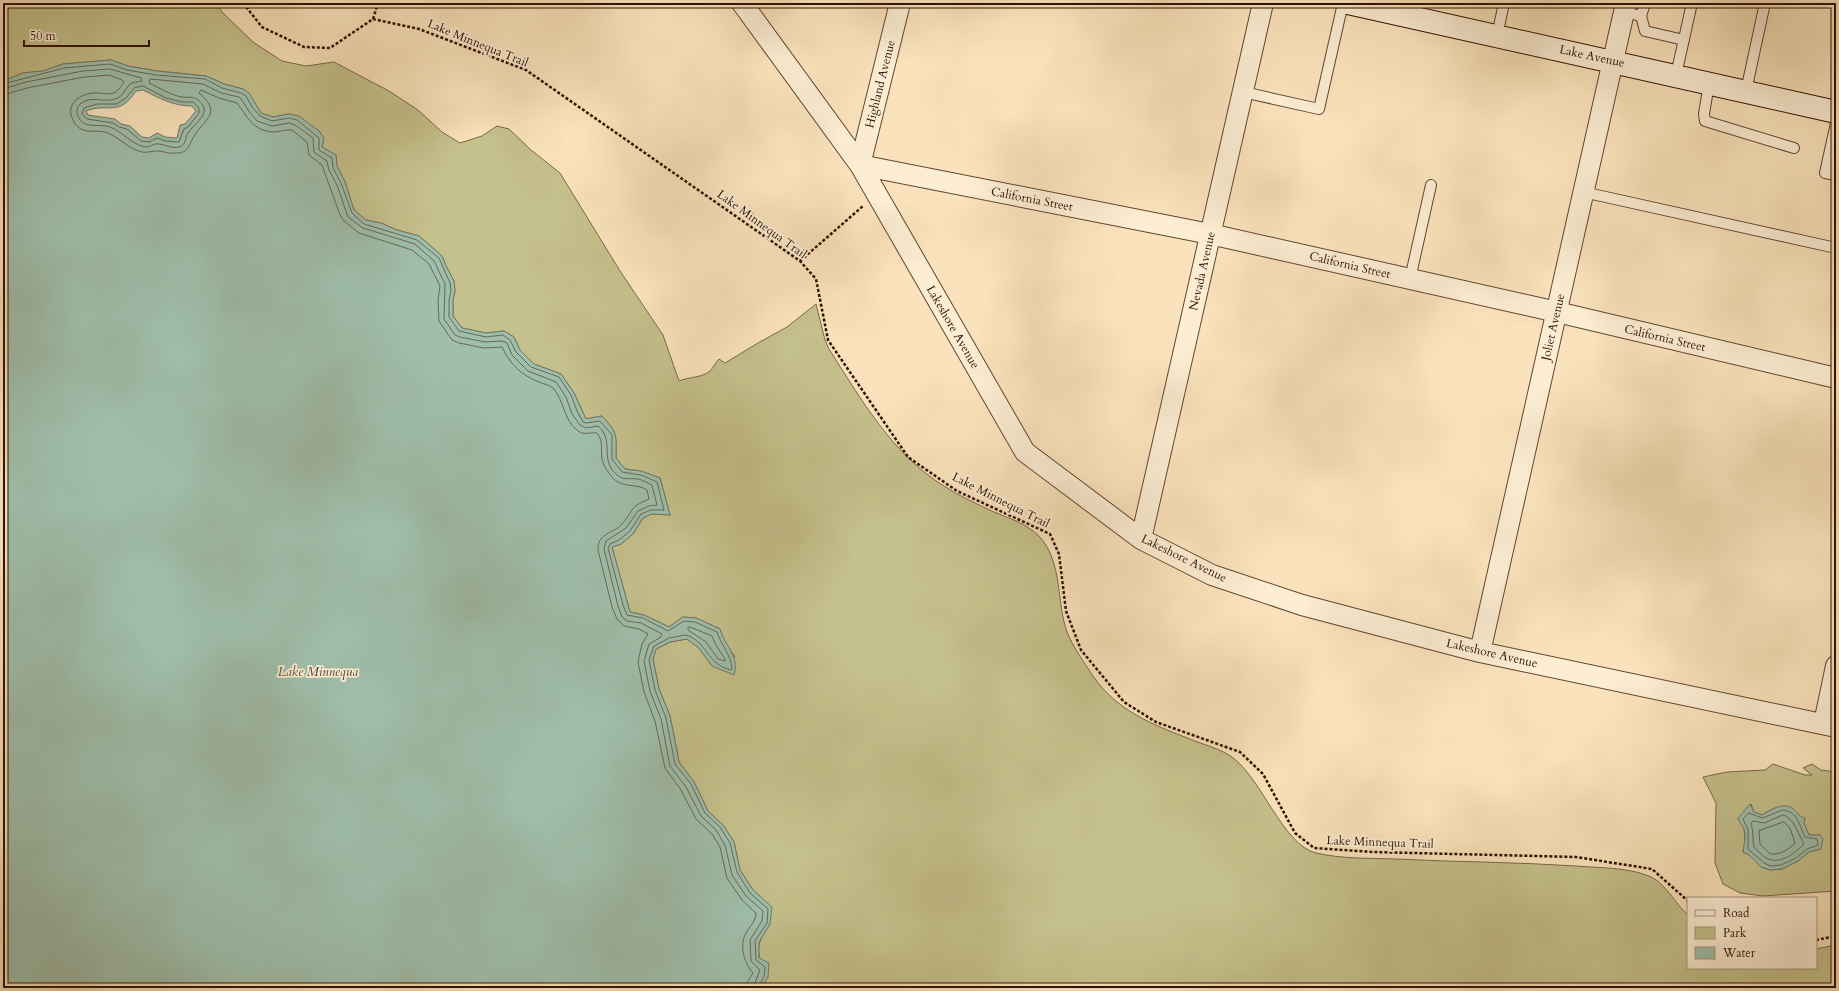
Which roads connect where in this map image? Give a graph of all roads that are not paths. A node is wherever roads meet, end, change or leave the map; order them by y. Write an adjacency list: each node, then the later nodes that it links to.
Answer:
1 (742, 3): 21 (street, Lakeshore Avenue)
2 (900, 3): 21 (street, Highland Avenue)
3 (1263, 3): 17 (street, Nevada Avenue)
4 (1343, 3): 17 (lane)
5 (1348, 3): 11 (main road, Lake Avenue)
6 (1504, 3): 11 (lane)
7 (1644, 3): 10 (lane)
8 (1692, 3): 12 (lane)
9 (1765, 3): 16 (lane)
10 (1630, 10): 12 (lane); 13 (street, Joliet Avenue)
11 (1497, 36): 13 (main road, Lake Avenue)
12 (1684, 40): 14 (lane)
13 (1613, 61): 14 (main road, Lake Avenue); 24 (street, Joliet Avenue)
14 (1676, 75): 15 (main road, Lake Avenue)
15 (1709, 83): 16 (main road, Lake Avenue); 20 (lane)
16 (1746, 91): 18 (main road, Lake Avenue)
17 (1243, 92): 25 (street, Nevada Avenue)
18 (1836, 112)
19 (1836, 123): 22 (lane)
20 (1794, 148)
21 (860, 165): 25 (street, California Street); 30 (street, Lakeshore Avenue)
22 (1836, 175)
23 (1431, 185): 27 (lane)
24 (1584, 192): 26 (lane); 28 (street, Joliet Avenue)
25 (1210, 234): 27 (street, California Street); 30 (street, Nevada Avenue)
26 (1836, 248)
27 (1410, 279): 28 (street, California Street)
28 (1557, 312): 29 (street, California Street); 31 (street, Joliet Avenue)
29 (1836, 378)
30 (1141, 539): 31 (street, Lakeshore Avenue)
31 (1480, 652): 33 (street, Lakeshore Avenue)
32 (1836, 666): 33 (street)
33 (1830, 725)

